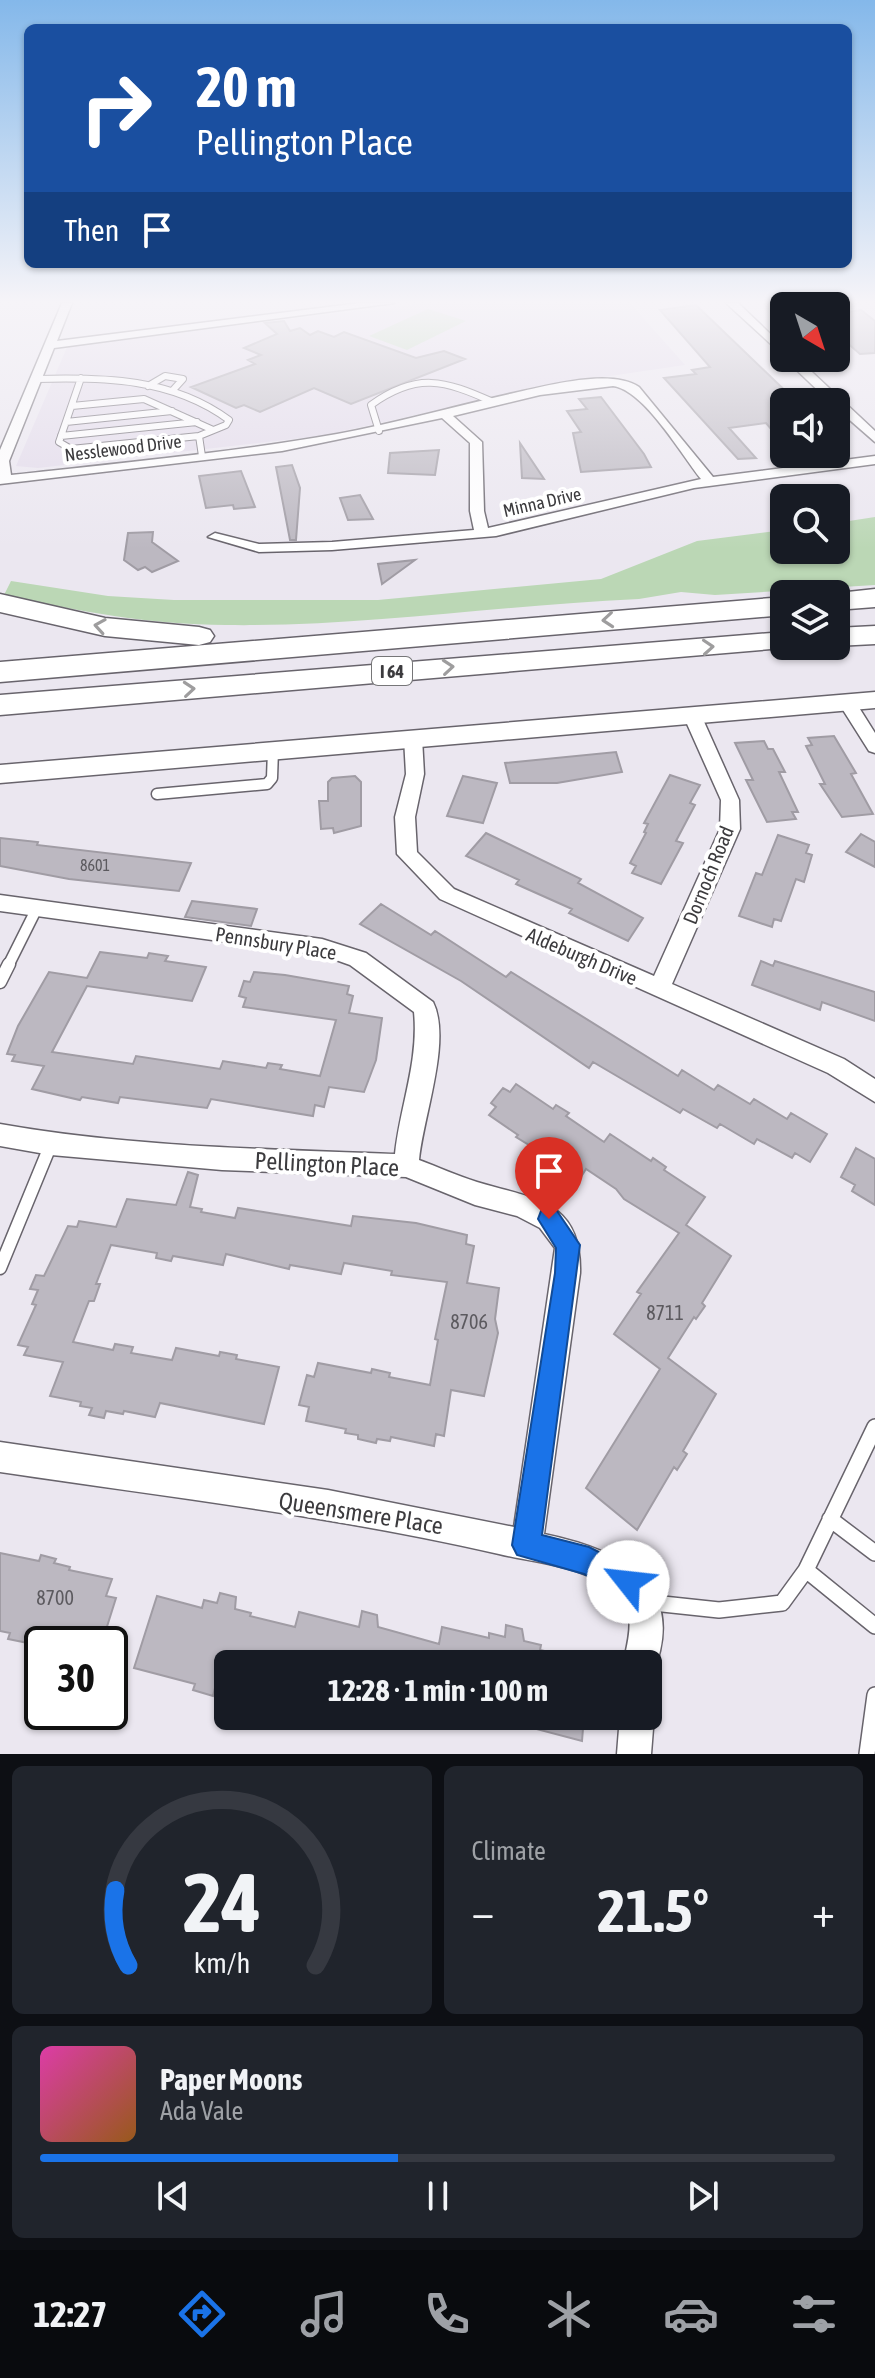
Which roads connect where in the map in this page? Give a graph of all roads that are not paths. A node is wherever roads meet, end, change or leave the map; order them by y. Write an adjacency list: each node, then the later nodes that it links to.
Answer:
1 (34, 385): 25 (street)
2 (79, 385): 13 (lane)
3 (138, 385): 10 (lane)
4 (178, 385): 11 (lane)
5 (406, 385): 19 (lane)
6 (457, 385): 12 (lane)
7 (613, 385): 12 (street, Nesslewood Drive)
8 (628, 385): 26 (street, Nesslewood Drive)
9 (819, 385): 22 (street)
10 (148, 386): 11 (lane)
11 (173, 390): 18 (lane)
12 (493, 402): 15 (street, Nesslewood Drive)
13 (72, 406): 14 (lane); 16 (lane)
14 (174, 410): 16 (lane); 17 (lane)
15 (444, 414): 19 (street, Nesslewood Drive); 27 (street)
16 (66, 422): 20 (lane)
17 (197, 422): 18 (lane); 20 (lane)
18 (213, 430): 21 (lane)
19 (379, 431): 23 (street, Nesslewood Drive)
20 (61, 436): 21 (lane)
21 (199, 436): 23 (lane)
22 (875, 438)
23 (202, 456): 25 (street, Nesslewood Drive)
24 (875, 460): 26 (street, Minna Drive)
25 (3, 480)
26 (709, 481): 27 (street, Minna Drive)
27 (482, 533): 28 (street, Minna Drive)
28 (215, 537)
29 (875, 598): 30 (highway)
30 (850, 600)
31 (0, 603): 33 (highway, one-way to 31)
32 (770, 607): 33 (highway, I 64, one-way to 33)
33 (485, 631): 37 (highway, I 64)
34 (875, 635): 35 (highway)
35 (850, 636)
36 (770, 642): 38 (highway, I 64, one-way to 36)
37 (0, 672)
38 (151, 692): 41 (highway, I 64); 43 (highway)
39 (875, 700): 40 (street)
40 (847, 702): 42 (street); 45 (street)
41 (0, 705)
42 (692, 715): 44 (street); 52 (street, Dornoch Road)
43 (0, 716)
44 (413, 738): 46 (street); 52 (street, Aldeburgh Drive)
45 (875, 747)
46 (273, 750): 47 (street); 48 (lane)
47 (0, 774)
48 (157, 794)
49 (0, 903): 50 (street, Pennsbury Place)
50 (37, 908): 51 (lane); 56 (street, Pennsbury Place)
51 (0, 982)
52 (659, 989): 53 (street, Aldeburgh Drive)
53 (875, 1092)
54 (0, 1135): 55 (street, Pellington Place)
55 (51, 1144): 56 (street, Pellington Place); 57 (lane)
56 (406, 1166): 62 (street, Pellington Place)
57 (0, 1268)
58 (875, 1427): 59 (lane)
59 (871, 1445): 61 (lane)
60 (0, 1457): 62 (street, Queensmere Place)
61 (830, 1519): 63 (lane); 64 (lane)
62 (527, 1545): 65 (street, Queensmere Place)
63 (875, 1553)
64 (806, 1570): 65 (lane); 66 (lane)
65 (643, 1602): 67 (street)
66 (875, 1626)
67 (643, 1650)
68 (875, 1695): 71 (lane)
69 (636, 1730): 70 (street)
70 (634, 1754)
71 (867, 1754)

